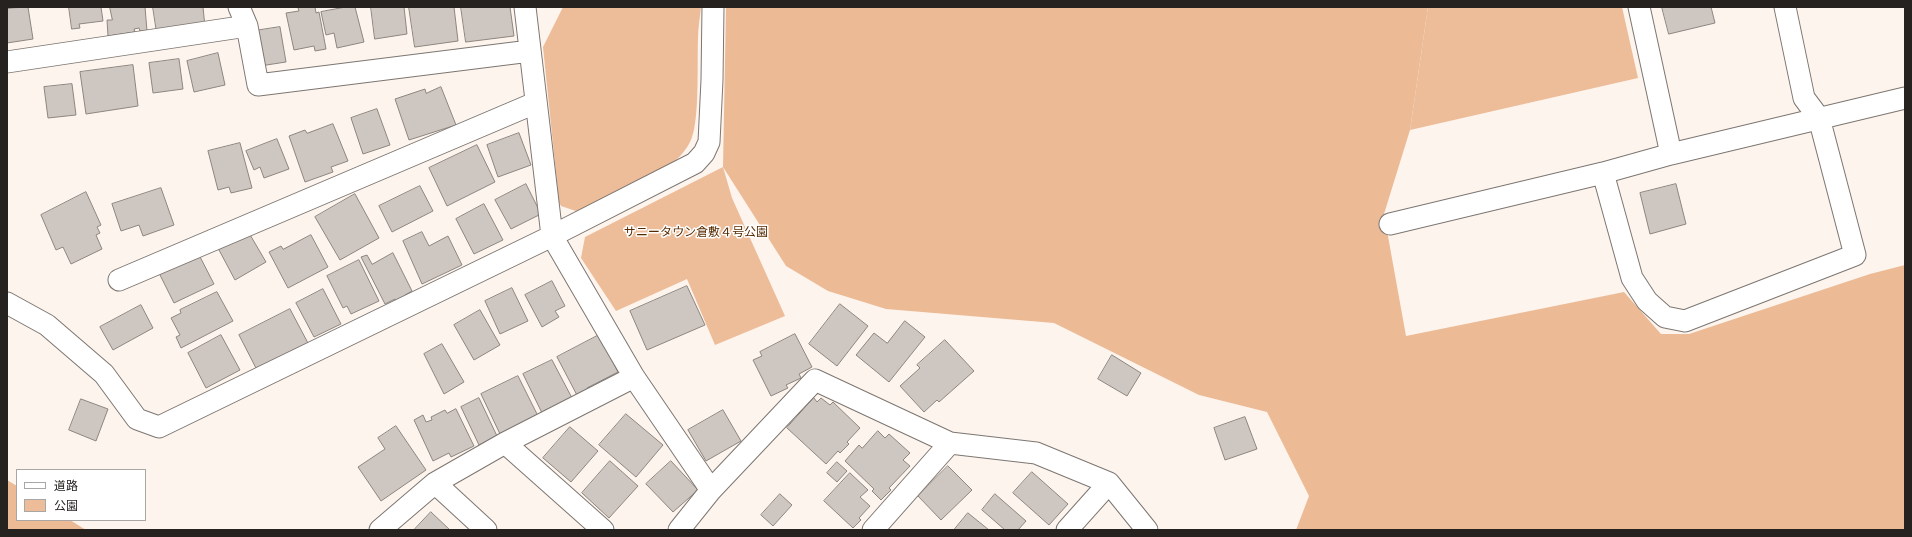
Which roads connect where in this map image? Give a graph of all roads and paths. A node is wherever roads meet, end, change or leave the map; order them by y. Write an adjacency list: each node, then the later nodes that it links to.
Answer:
1 (239, 7): 6 (street)
2 (525, 7): 7 (street)
3 (713, 7): 15 (street)
4 (1639, 7): 12 (street)
5 (1785, 7): 11 (street)
6 (247, 26): 7 (street); 8 (street)
7 (530, 51): 10 (street)
8 (7, 62)
9 (1905, 98): 11 (street)
10 (536, 104): 15 (street); 16 (street)
11 (1819, 118): 12 (street); 13 (street)
12 (1671, 154): 13 (street)
13 (1603, 173): 14 (street)
14 (1390, 224)
15 (552, 236): 17 (street); 18 (street)
16 (120, 280)
17 (7, 303)
18 (634, 377): 19 (street); 23 (street)
19 (505, 443): 21 (street); 26 (street)
20 (950, 443): 22 (street); 23 (street); 28 (street)
21 (435, 483): 24 (street); 25 (street)
22 (1109, 483): 29 (street); 30 (street)
23 (711, 490): 27 (street)
24 (380, 530)
25 (486, 530)
26 (603, 530)
27 (679, 530)
28 (873, 530)
29 (1067, 530)
30 (1147, 530)

